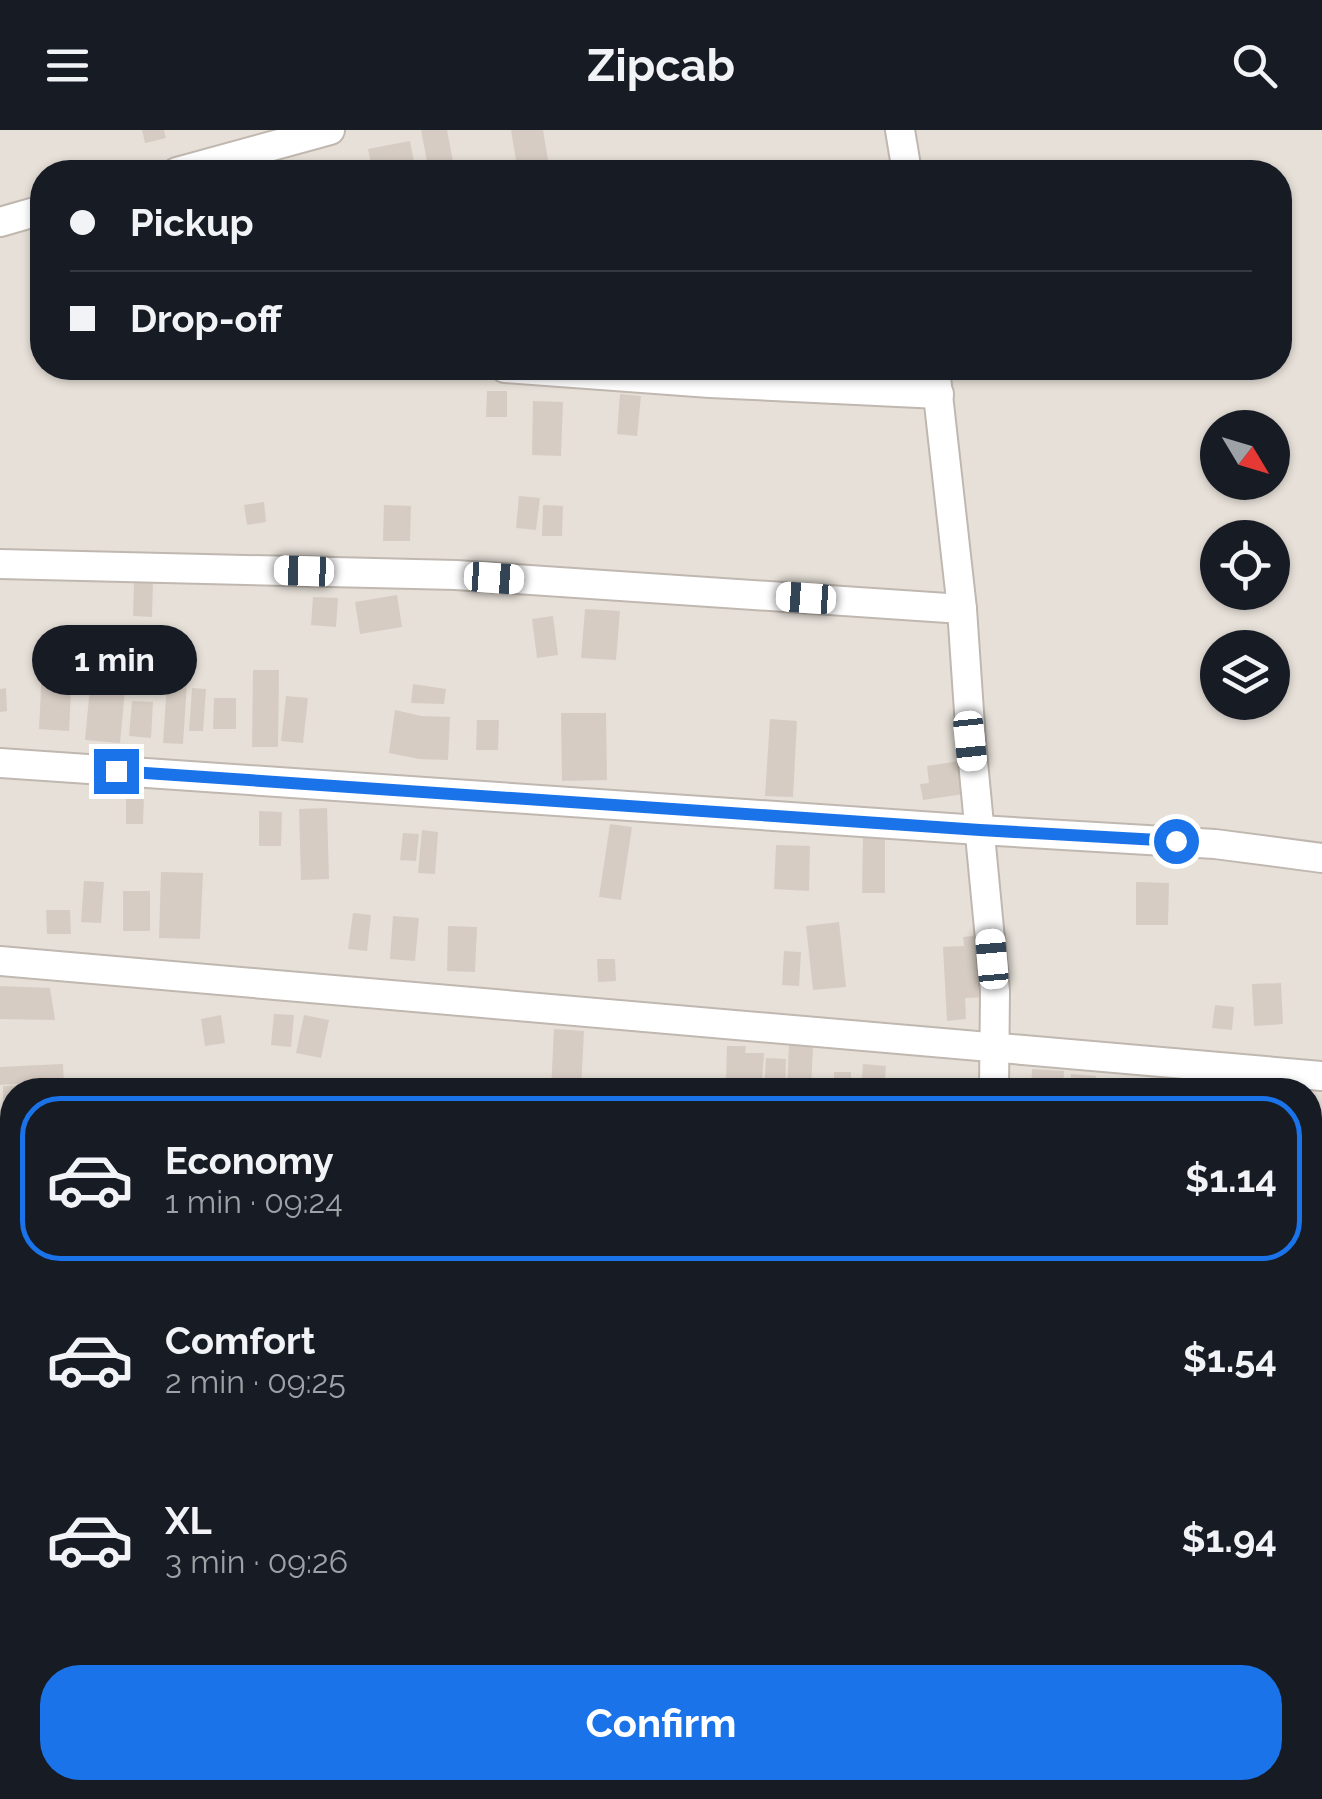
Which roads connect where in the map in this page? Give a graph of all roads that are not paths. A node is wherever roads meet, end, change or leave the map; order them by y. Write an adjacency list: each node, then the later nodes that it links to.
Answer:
1 (330, 130): 3 (street)
2 (900, 130): 4 (street)
3 (221, 160)
4 (905, 160)
5 (30, 213): 6 (street)
6 (0, 222)
7 (659, 380): 8 (street)
8 (937, 381): 10 (street)
9 (0, 564): 10 (street)
10 (962, 609): 12 (street)
11 (0, 763): 12 (street)
12 (980, 830): 13 (street); 15 (street)
13 (1322, 858)
14 (0, 961): 15 (street)
15 (993, 1046): 16 (street); 17 (street)
16 (1322, 1076)
17 (994, 1078)

